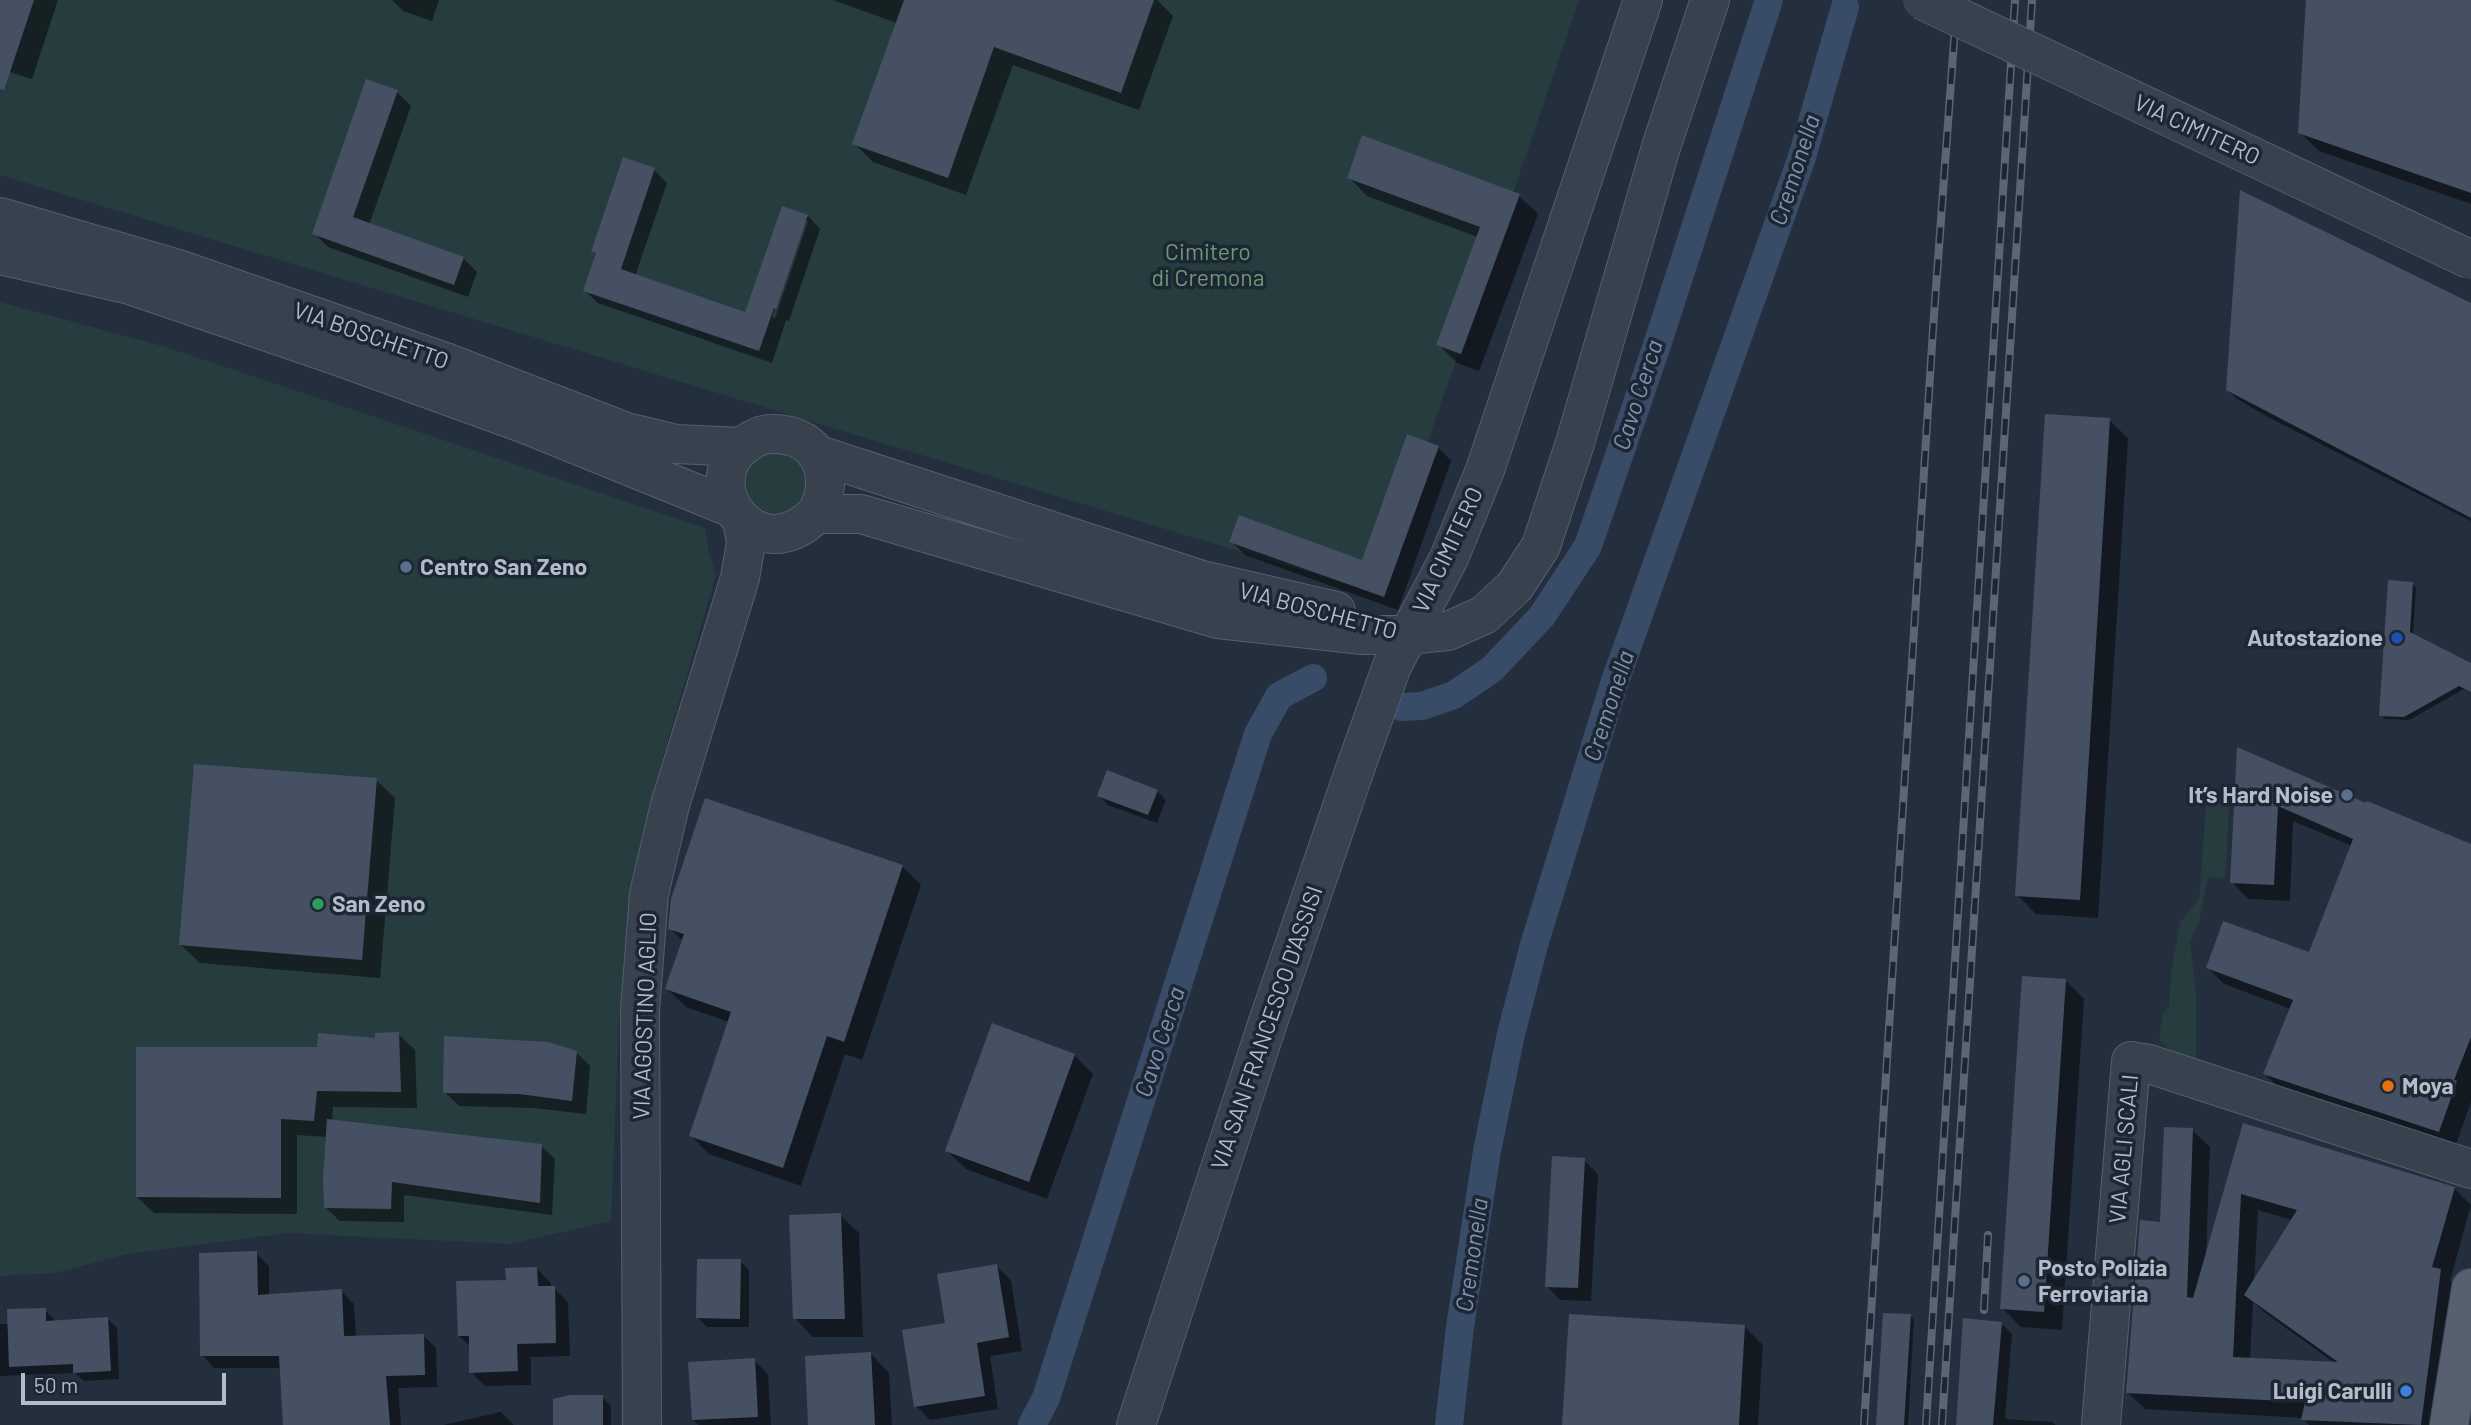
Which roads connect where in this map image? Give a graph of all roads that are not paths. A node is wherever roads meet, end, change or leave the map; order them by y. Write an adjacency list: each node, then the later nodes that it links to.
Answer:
1 (1643, 0): 12 (street, VIA CIMITERO)
2 (1710, 0): 12 (street, VIA CIMITERO)
3 (1923, 0): 6 (street, VIA CIMITERO, bridge)
4 (0, 217): 7 (street, VIA BOSCHETTO)
5 (0, 255): 9 (street, VIA BOSCHETTO)
6 (2471, 260)
7 (741, 447): 8 (street, VIA BOSCHETTO); 9 (street)
8 (816, 454): 10 (street); 12 (street, VIA BOSCHETTO)
9 (737, 515): 10 (street, VIA BOSCHETTO); 11 (street, VIA AGOSTINO AGLIO)
10 (805, 523): 11 (street, VIA AGOSTINO AGLIO); 12 (street, VIA BOSCHETTO)
11 (740, 578): 15 (street, VIA AGOSTINO AGLIO)
12 (1408, 635): 16 (street, VIA SAN FRANCESCO D'ASSISI)
13 (2471, 1169): 17 (street, VIA AGLI SCALI)
14 (2471, 1288): 18 (main road)
15 (642, 1425)
16 (1136, 1425)
17 (2101, 1425)
18 (2449, 1425)

